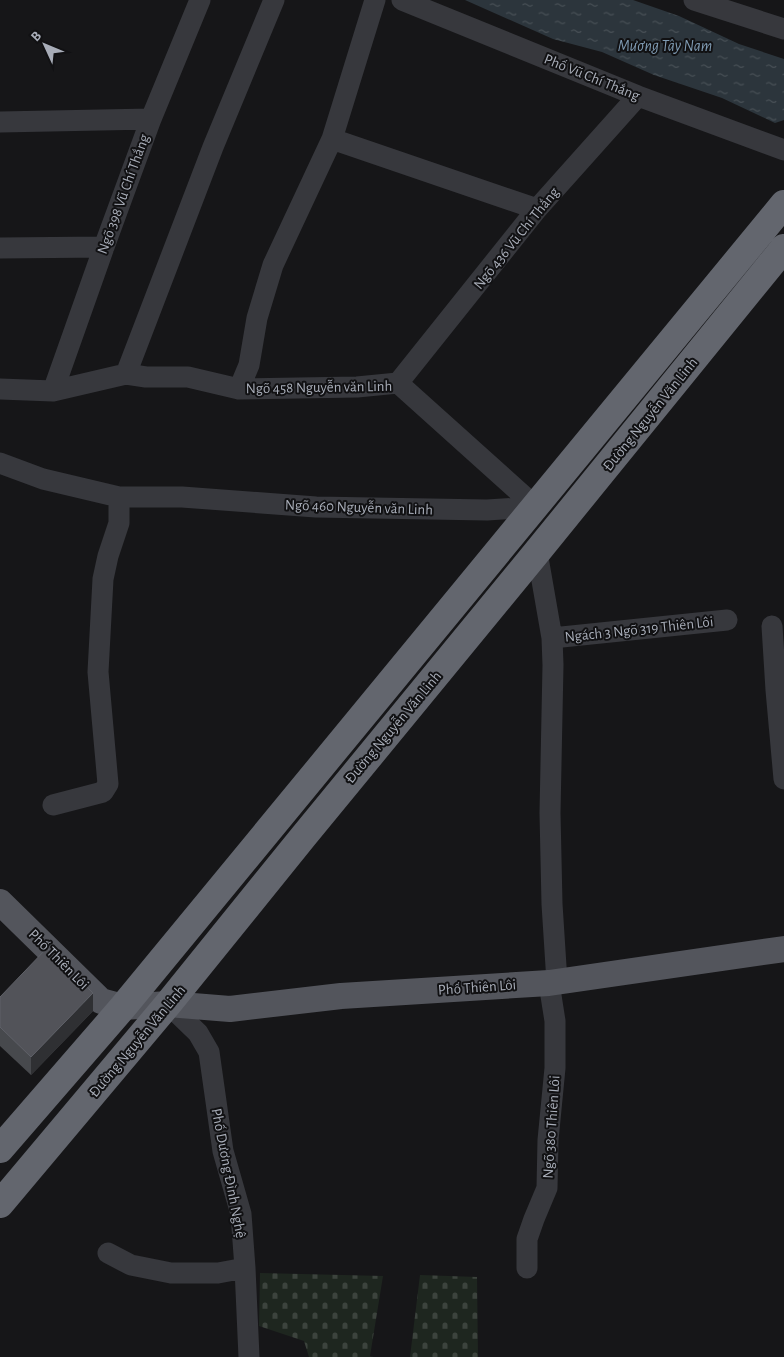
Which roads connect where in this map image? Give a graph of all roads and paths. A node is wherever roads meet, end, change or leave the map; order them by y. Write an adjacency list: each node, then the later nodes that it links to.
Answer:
1 (200, 0): 8 (street, Ngõ 398 Vũ Chí Thắng)
2 (274, 0): 17 (street)
3 (375, 0): 10 (street)
4 (402, 0): 7 (street, Phố Vũ Chí Thắng)
5 (694, 0): 6 (street)
6 (784, 29)
7 (638, 96): 11 (street, Phố Vũ Chí Thắng); 13 (street, Ngõ 436 Vũ Chí Thắng)
8 (151, 119): 9 (street); 14 (street, Ngõ 398 Vũ Chí Thắng)
9 (0, 122)
10 (332, 139): 13 (street); 20 (street)
11 (784, 150)
12 (784, 204): 24 (highway, Đường Nguyễn Văn Linh)
13 (537, 209): 18 (street, Ngõ 436 Vũ Chí Thắng)
14 (104, 247): 15 (street); 21 (street, Ngõ 398 Vũ Chí Thắng)
15 (0, 248)
16 (784, 248): 25 (highway, Đường Nguyễn Văn Linh)
17 (126, 374): 20 (street, Ngõ 458 Nguyễn văn Linh); 21 (street, Ngõ 458 Nguyễn văn Linh)
18 (398, 383): 20 (street, Ngõ 458 Nguyễn văn Linh); 24 (street, Ngõ 458 Nguyễn văn Linh)
19 (0, 389): 21 (street, Ngõ 458 Nguyễn văn Linh)
20 (239, 389)
21 (53, 390)
22 (0, 463): 23 (street, Ngõ 460 Nguyễn văn Linh)
23 (120, 497): 24 (street, Ngõ 460 Nguyễn văn Linh); 30 (street)
24 (536, 507): 35 (highway, Đường Nguyễn Văn Linh)
25 (537, 552): 28 (street, Ngõ 380 Thiên Lôi); 34 (highway, Đường Nguyễn Văn Linh)
26 (727, 620): 28 (street, Ngách 3 Ngõ 319 Thiên Lôi)
27 (772, 626): 29 (street)
28 (552, 638): 33 (street, Ngõ 380 Thiên Lôi)
29 (784, 779)
30 (53, 805)
31 (0, 902): 35 (main road, Phố Thiên Lôi)
32 (784, 949): 33 (main road, Phố Thiên Lôi)
33 (553, 982): 34 (main road, Phố Thiên Lôi); 40 (street, Ngõ 380 Thiên Lôi)
34 (168, 1004): 35 (main road, Phố Thiên Lôi); 37 (highway, Đường Nguyễn Văn Linh); 39 (street, Phố Dương Đình Nghệ)
35 (123, 1008): 36 (highway, Đường Nguyễn Văn Linh)
36 (0, 1149)
37 (0, 1204)
38 (108, 1253): 39 (street)
39 (245, 1268): 41 (street, Phố Dương Đình Nghệ)
40 (527, 1268)
41 (249, 1357)

